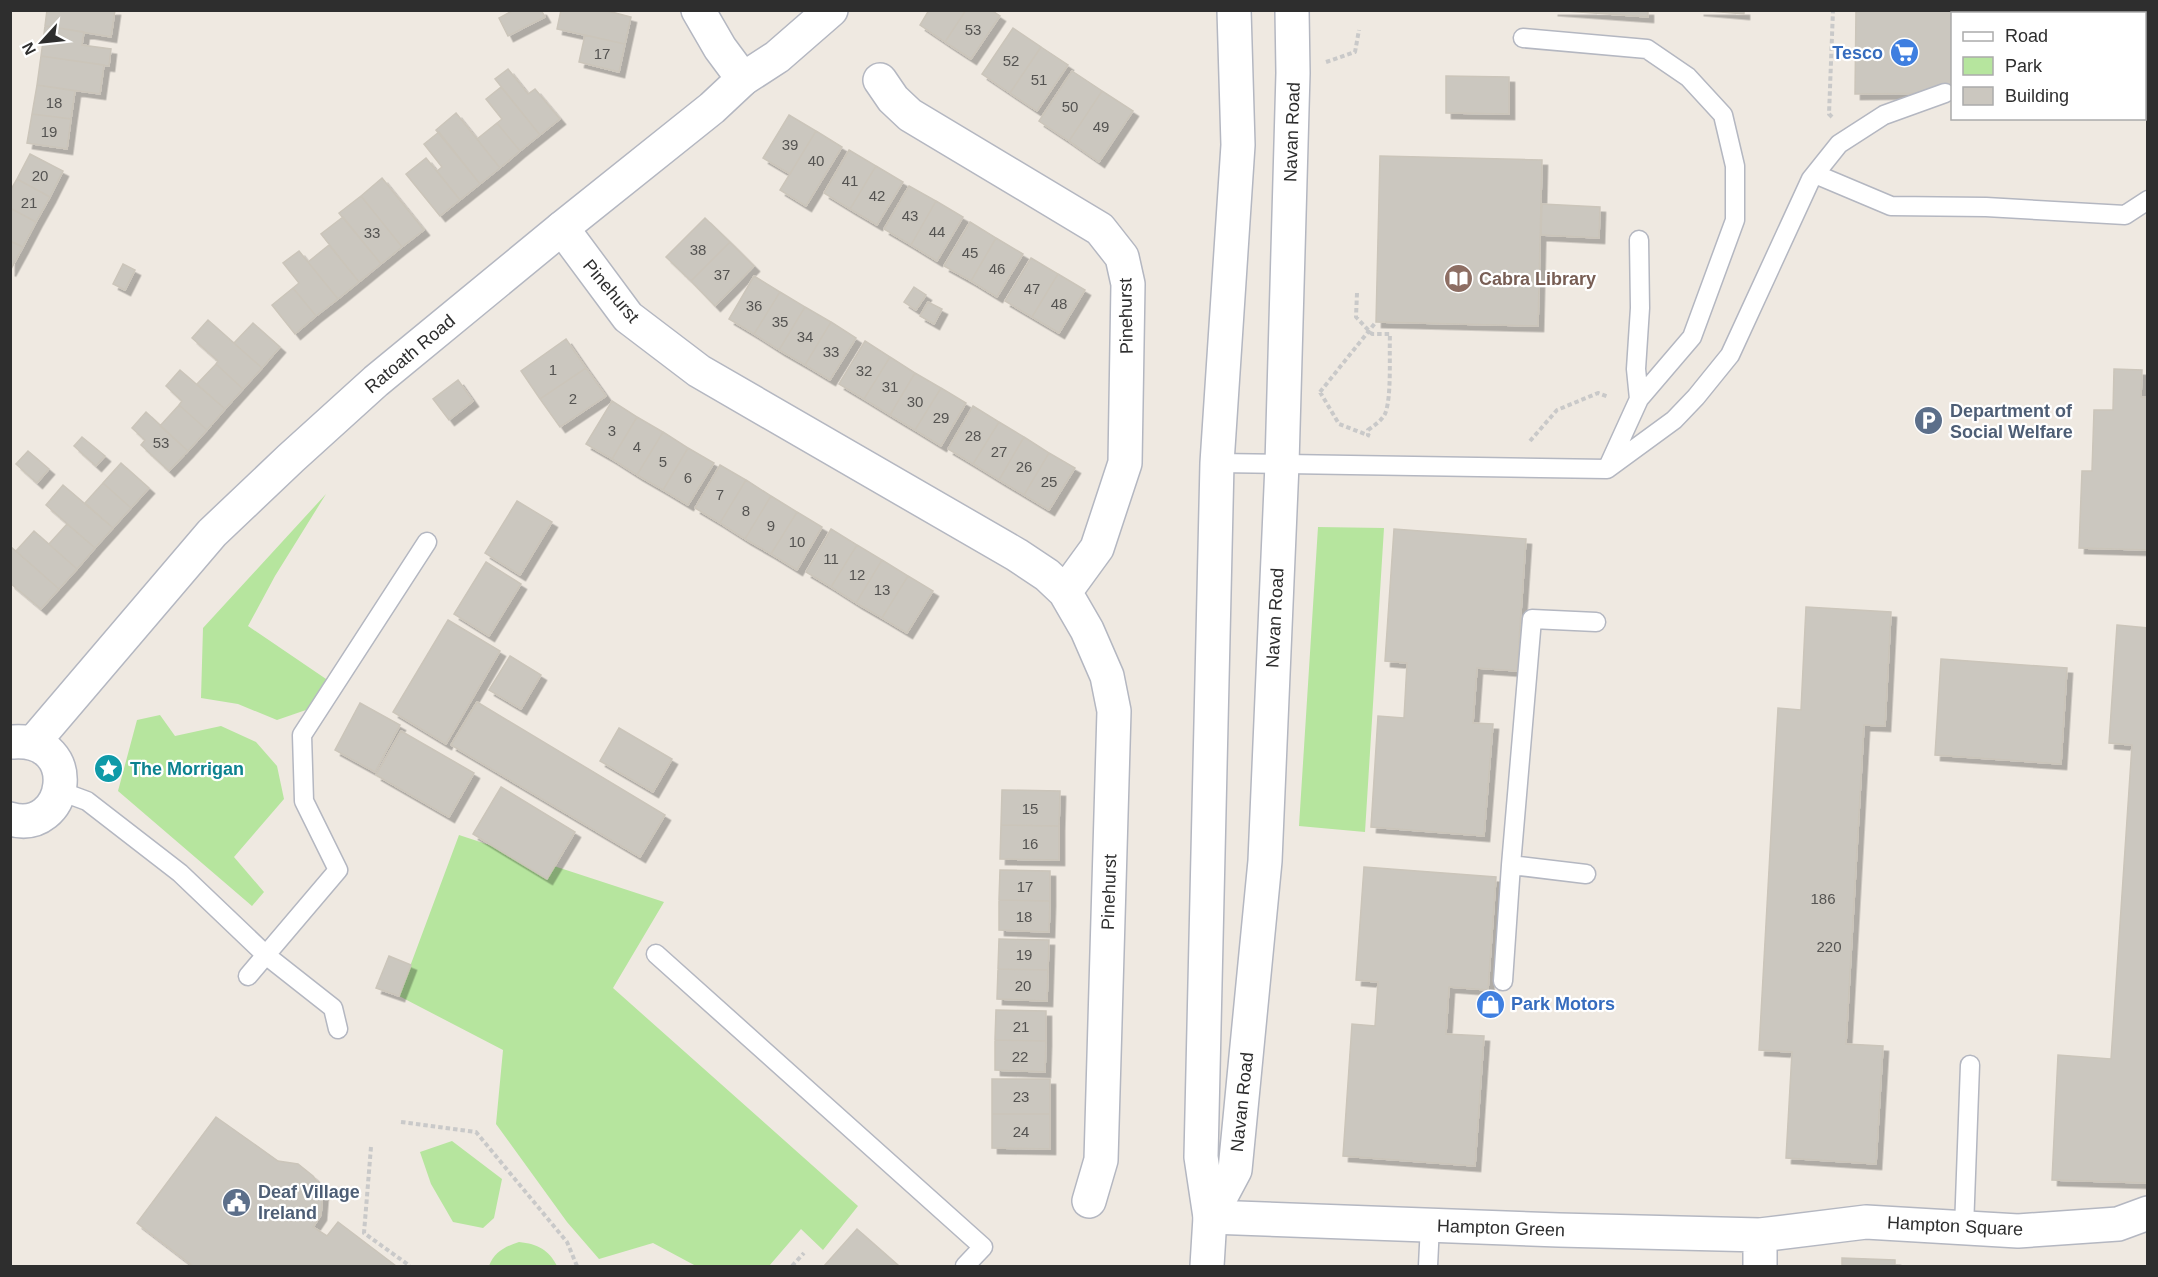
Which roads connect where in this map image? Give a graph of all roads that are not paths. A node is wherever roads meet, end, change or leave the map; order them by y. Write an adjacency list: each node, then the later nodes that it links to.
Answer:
1 (698, 10): 6 (main road)
2 (831, 10): 6 (main road, Ratoath Road)
3 (1234, 10): 16 (main road, Navan Road)
4 (1292, 10): 17 (main road, Navan Road)
5 (1523, 38): 15 (lane)
6 (743, 79): 13 (main road, Ratoath Road)
7 (880, 80): 20 (main road, Pinehurst)
8 (1945, 93): 9 (lane)
9 (1815, 174): 11 (lane); 18 (lane)
10 (2148, 200): 11 (lane)
11 (2125, 215): 12 (lane)
12 (2148, 217)
13 (562, 228): 20 (main road, Pinehurst); 22 (main road, Ratoath Road)
14 (1639, 240): 15 (lane)
15 (1637, 403): 18 (lane)
16 (1217, 463): 17 (lane); 35 (main road, Navan Road)
17 (1282, 464): 18 (lane); 35 (main road, Navan Road)
18 (1607, 469)
19 (427, 542): 28 (lane)
20 (1065, 592): 33 (main road, Pinehurst)
21 (1596, 622): 25 (lane)
22 (22, 743): 23 (main road, Ratoath Road)
23 (60, 791): 24 (main road); 28 (lane)
24 (10, 819)
25 (1511, 865): 26 (lane); 30 (lane)
26 (1586, 874)
27 (657, 954): 39 (lane)
28 (267, 956): 29 (lane); 31 (lane)
29 (248, 976)
30 (1503, 981)
31 (338, 1029)
32 (1970, 1065): 37 (lane)
33 (1089, 1201)
34 (2148, 1213): 37 (main road, Hampton Square)
35 (1210, 1217): 36 (main road, Hampton Green); 40 (main road, Navan Road)
36 (1430, 1225): 38 (main road, Hampton Green); 41 (lane)
37 (1964, 1228): 38 (main road, Hampton Square)
38 (1760, 1251)
39 (964, 1266)
40 (1207, 1266)
41 (1428, 1266)

